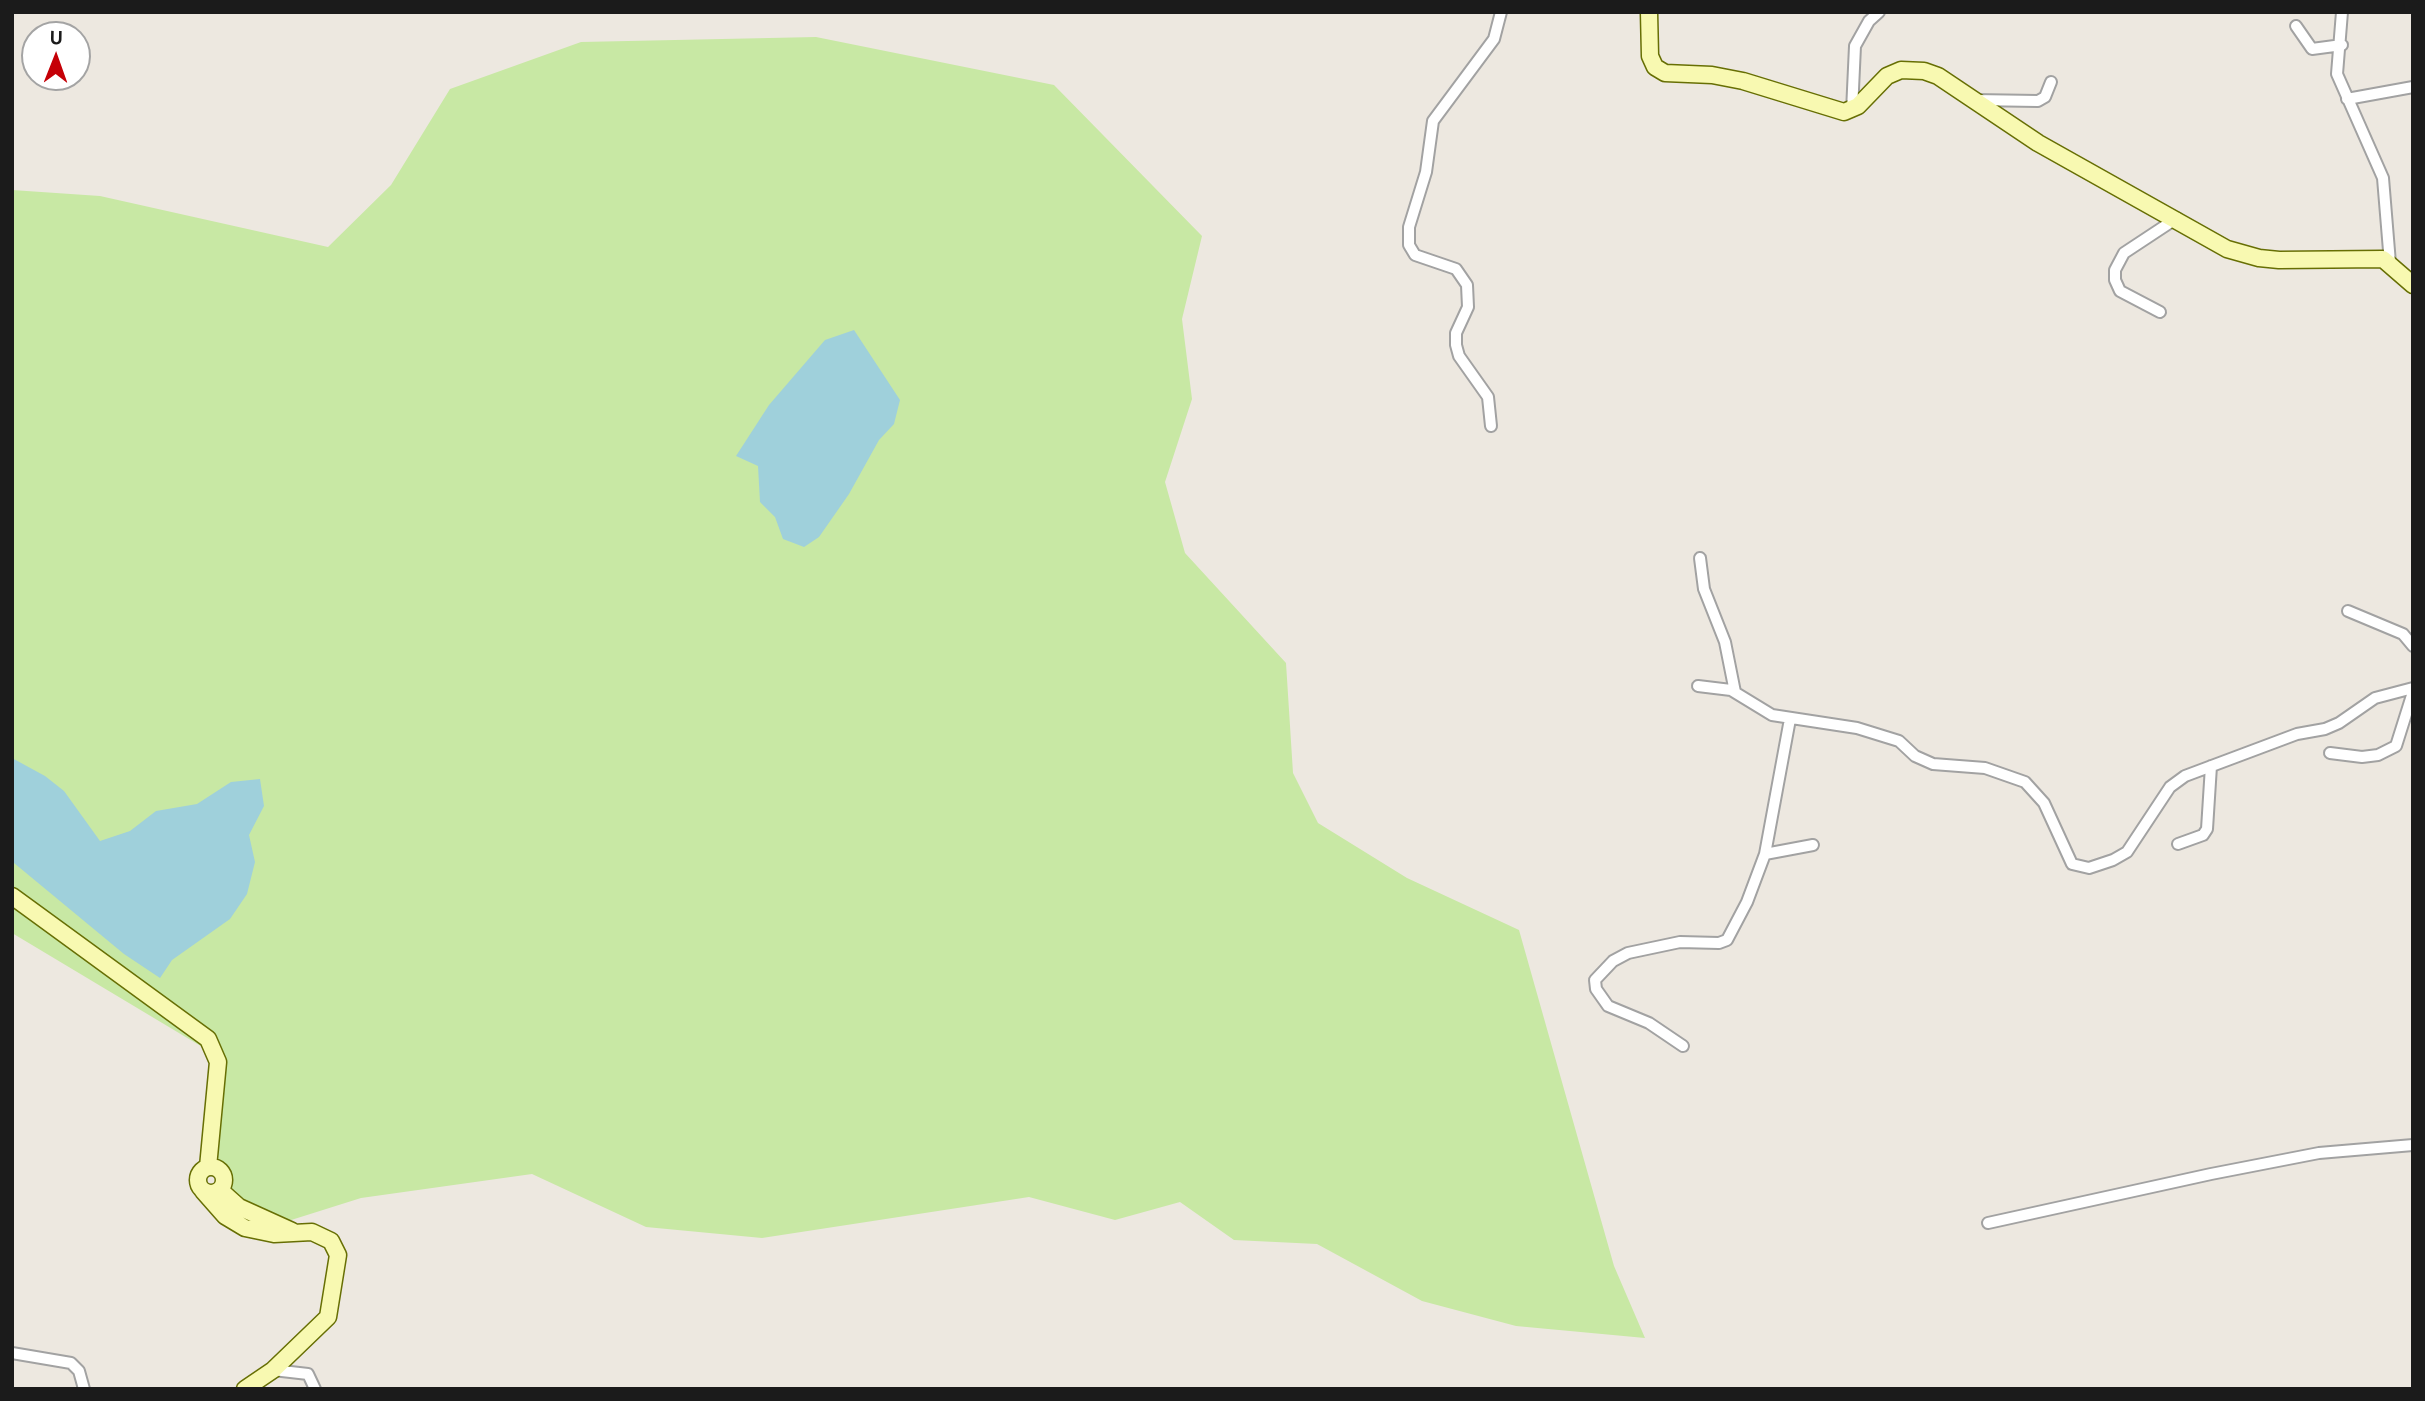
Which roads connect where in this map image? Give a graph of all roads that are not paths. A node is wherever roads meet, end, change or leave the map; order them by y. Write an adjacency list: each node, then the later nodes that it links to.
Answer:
1 (1501, 12): 16 (street)
2 (1648, 12): 11 (street)
3 (1879, 12): 11 (street)
4 (2342, 12): 6 (street)
5 (2296, 26): 6 (street)
6 (2342, 45): 9 (street)
7 (2051, 82): 10 (street)
8 (2413, 87): 9 (street)
9 (2347, 99): 13 (street)
10 (1974, 100): 11 (street); 12 (street)
11 (1852, 111)
12 (2177, 218): 13 (street); 15 (street)
13 (2390, 263): 14 (street)
14 (2413, 285)
15 (2160, 312)
16 (1491, 426)
17 (1700, 558): 22 (street)
18 (2348, 611): 19 (street)
19 (2413, 646)
20 (1698, 686): 22 (street)
21 (2413, 690): 24 (street); 25 (street)
22 (1735, 692): 23 (street)
23 (1790, 719): 25 (street); 28 (street)
24 (2330, 753)
25 (2211, 766): 26 (street)
26 (2178, 844)
27 (1812, 845): 28 (street)
28 (1765, 854): 30 (street)
29 (12, 896): 32 (street)
30 (1683, 1046)
31 (2413, 1145): 35 (street)
32 (208, 1167): 33 (street); 34 (street)
33 (220, 1190): 34 (street); 36 (street)
34 (203, 1191): 36 (street)
35 (1988, 1223)
36 (292, 1231): 38 (street)
37 (12, 1353): 39 (street)
38 (274, 1370): 40 (street); 41 (street)
39 (84, 1389)
40 (246, 1389)
41 (315, 1389)

